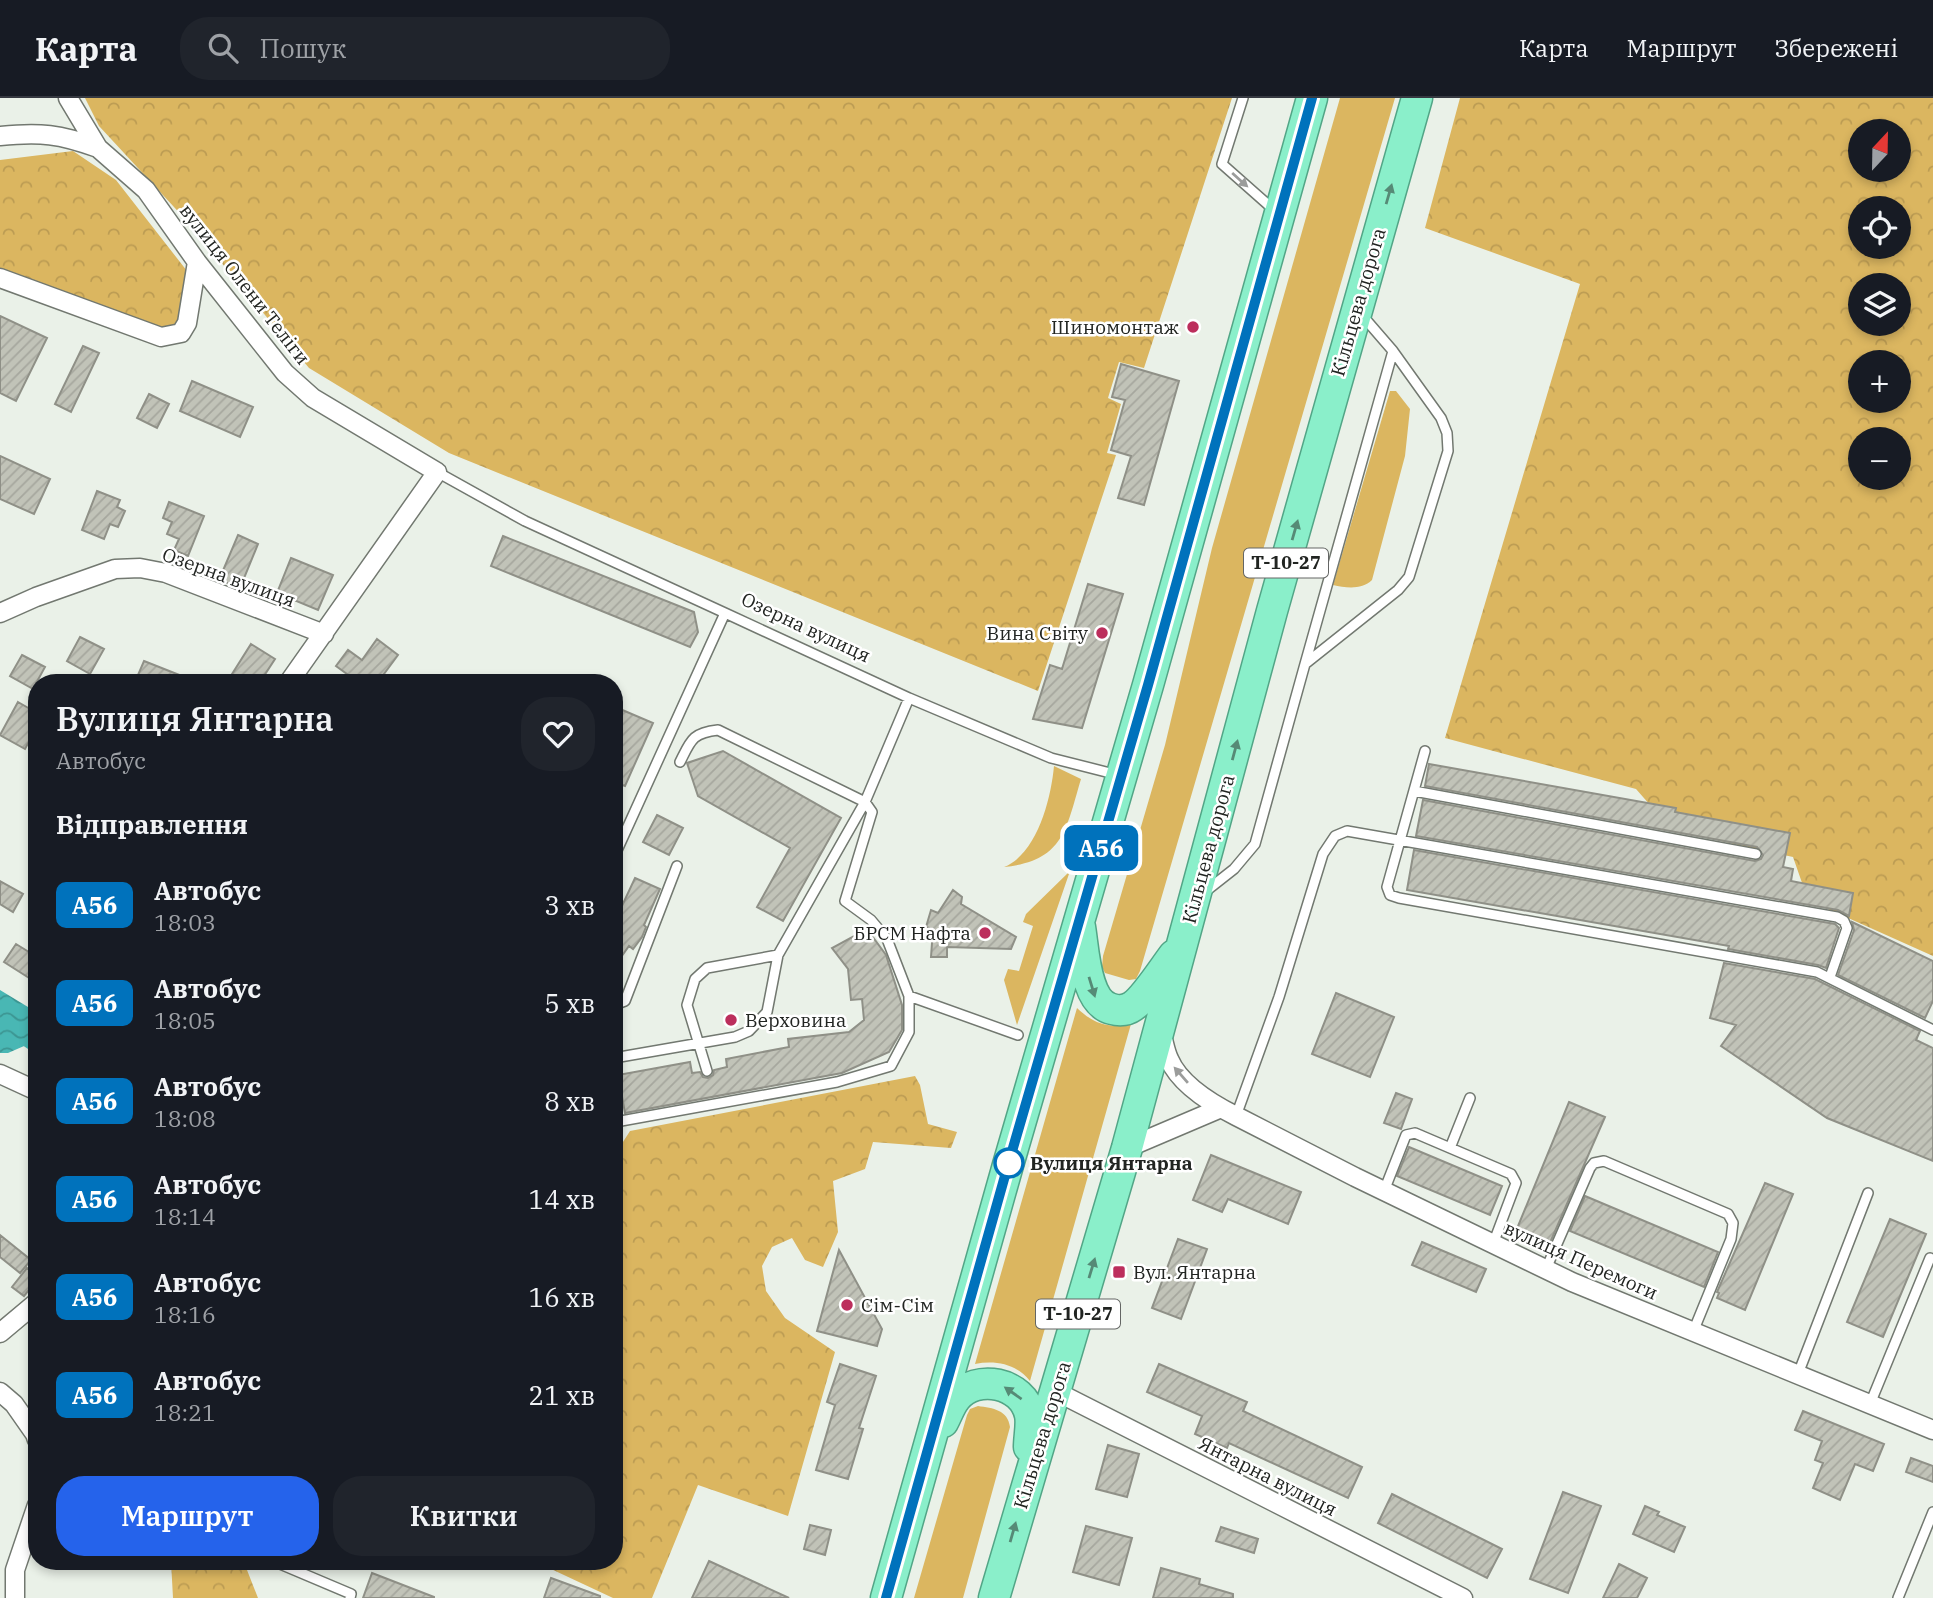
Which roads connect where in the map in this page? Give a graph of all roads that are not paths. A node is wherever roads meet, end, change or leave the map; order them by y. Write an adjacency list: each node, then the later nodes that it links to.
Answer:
1 (68, 98): 6 (street)
2 (1242, 98): 7 (lane, one-way to 7)
3 (1312, 98): 7 (highway)
4 (1417, 98): 10 (highway, Кільцева дорога / Т-10-27, one-way to 4)
5 (0, 136): 6 (street)
6 (98, 148): 8 (street, вулиця Олени Теліги)
7 (1279, 215): 21 (highway)
8 (197, 262): 9 (street); 12 (street, вулиця Олени Теліги)
9 (0, 278)
10 (1356, 309): 11 (lane); 28 (highway, Кільцева дорога / Т-10-27, one-way to 10)
11 (1393, 351): 16 (lane); 16 (lane)
12 (437, 472): 13 (lane); 15 (street)
13 (725, 612): 18 (lane, Озерна вулиця); 24 (lane, Озерна вулиця)
14 (0, 613): 15 (street, Озерна вулиця)
15 (324, 634): 17 (street)
16 (1305, 664): 28 (lane)
17 (295, 674)
18 (909, 698): 21 (lane, Озерна вулиця); 23 (lane)
19 (1425, 751): 22 (lane)
20 (680, 762): 23 (lane)
21 (1120, 776): 29 (highway)
22 (1414, 791): 25 (lane); 26 (lane)
23 (865, 802): 31 (lane); 33 (lane)
24 (623, 837)
25 (1400, 841): 32 (lane); 32 (lane); 44 (lane)
26 (1756, 854)
27 (677, 866): 34 (lane)
28 (1193, 901): 30 (highway, Кільцева дорога / Т-10-27)
29 (1079, 920): 30 (highway, one-way to 30); 62 (highway)
30 (1182, 945): 35 (highway, Кільцева дорога / Т-10-27)
31 (778, 955): 38 (lane); 38 (lane)
32 (1830, 977): 36 (lane)
33 (909, 996): 37 (lane); 45 (lane)
34 (623, 1002)
35 (1160, 1029): 44 (street, вулиця Перемоги, one-way to 35); 46 (highway, Кільцева дорога / Т-10-27)
36 (1933, 1030)
37 (1018, 1035)
38 (698, 1045): 39 (lane); 40 (lane)
39 (623, 1057)
40 (707, 1071)
41 (0, 1074): 42 (street)
42 (28, 1087)
43 (1470, 1098): 47 (lane)
44 (1228, 1112): 46 (street); 48 (street, вулиця Перемоги)
45 (623, 1121)
46 (1127, 1148): 57 (highway, Кільцева дорога / Т-10-27, one-way to 46)
47 (1450, 1148): 48 (lane); 50 (lane)
48 (1384, 1191): 50 (street, вулиця Перемоги)
49 (1868, 1193): 56 (lane)
50 (1493, 1244): 52 (street, вулиця Перемоги)
51 (1930, 1258): 59 (lane)
52 (1546, 1269): 54 (street, вулиця Перемоги); 54 (lane)
53 (28, 1310): 55 (street)
54 (1693, 1332): 56 (street, вулиця Перемоги)
55 (0, 1333)
56 (1798, 1374): 59 (street, вулиця Перемоги)
57 (1055, 1391): 63 (highway, Кільцева дорога / Т-10-27); 71 (street, Янтарна вулиця)
58 (0, 1392): 60 (street)
59 (1870, 1404): 61 (street, вулиця Перемоги)
60 (28, 1424)
61 (1933, 1430)
62 (927, 1454): 63 (highway, one-way to 62); 69 (highway)
63 (1028, 1479): 70 (highway, Кільцева дорога / Т-10-27, one-way to 63)
64 (1933, 1512): 72 (lane)
65 (28, 1532): 67 (street)
66 (294, 1570): 68 (lane)
67 (15, 1598)
68 (350, 1598)
69 (886, 1598)
70 (994, 1598)
71 (1463, 1598)
72 (1898, 1598)

